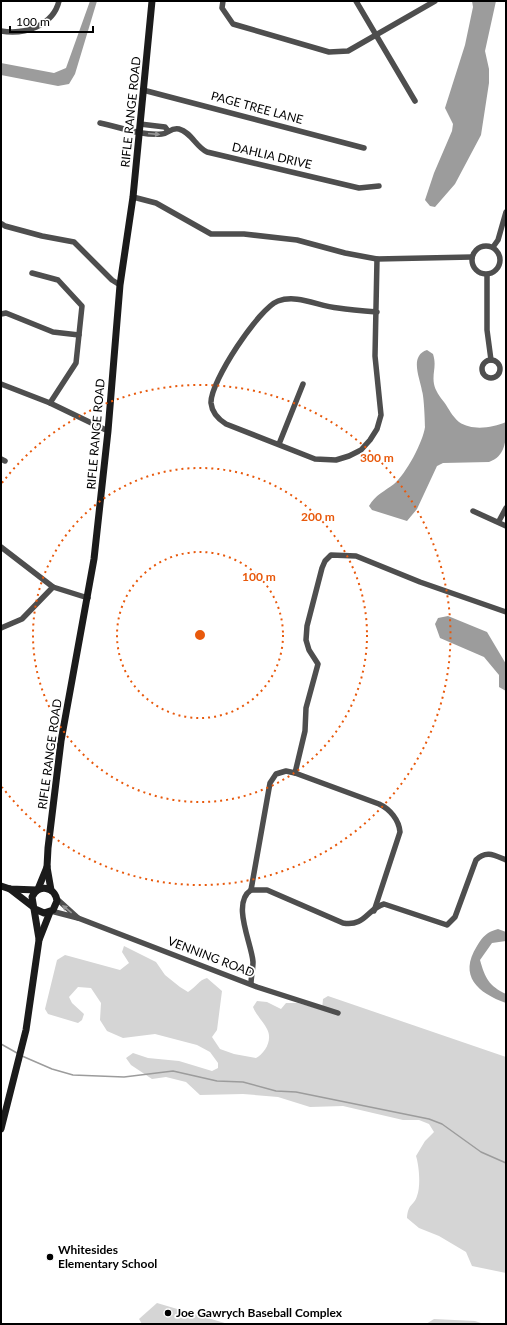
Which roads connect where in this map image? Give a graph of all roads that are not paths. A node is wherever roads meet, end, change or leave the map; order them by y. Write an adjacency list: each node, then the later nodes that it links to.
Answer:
1 (59, 1): 6 (street)
2 (152, 1): 8 (main road, RIFLE RANGE ROAD)
3 (223, 1): 7 (street)
4 (356, 1): 7 (street)
5 (435, 1): 7 (street)
6 (1, 31)
7 (377, 35): 9 (street)
8 (143, 90): 11 (main road, RIFLE RANGE ROAD); 14 (street, PAGE TREE LANE)
9 (415, 100)
10 (100, 123): 13 (street, DAHLIA DRIVE)
11 (140, 124): 12 (street, DAHLIA DRIVE); 13 (main road, RIFLE RANGE ROAD)
12 (168, 131): 13 (street, DAHLIA DRIVE, one-way to 12); 15 (street, DAHLIA DRIVE)
13 (139, 132): 16 (main road, RIFLE RANGE ROAD)
14 (364, 148)
15 (379, 186)
16 (133, 197): 21 (street); 25 (main road, RIFLE RANGE ROAD)
17 (506, 212): 19 (street)
18 (2, 224): 25 (street)
19 (493, 247): 20 (street); 22 (street)
20 (472, 257): 21 (street); 24 (street)
21 (377, 258): 26 (street)
22 (503, 265): 24 (street)
23 (32, 273): 28 (street)
24 (486, 275): 29 (street)
25 (120, 285): 33 (main road, RIFLE RANGE ROAD)
26 (377, 312): 34 (street); 34 (street)
27 (1, 314): 28 (street)
28 (79, 335): 32 (street)
29 (491, 360)
30 (1, 384): 32 (street)
31 (303, 384): 34 (street)
32 (50, 403): 33 (street)
33 (108, 431): 41 (main road, RIFLE RANGE ROAD)
34 (279, 444)
35 (506, 508): 37 (street)
36 (473, 511): 37 (street)
37 (499, 521): 38 (street)
38 (506, 526)
39 (1, 547): 40 (street)
40 (53, 587): 41 (street); 43 (street)
41 (88, 598): 46 (main road, RIFLE RANGE ROAD)
42 (506, 612): 44 (street)
43 (1, 628)
44 (295, 773): 51 (street); 54 (street)
45 (506, 860): 54 (street)
46 (47, 866): 49 (main road, RIFLE RANGE ROAD); 50 (main road, RIFLE RANGE ROAD)
47 (1, 886): 48 (main road)
48 (10, 889): 49 (main road); 53 (main road)
49 (38, 890): 50 (main road); 53 (main road)
50 (51, 890): 52 (main road)
51 (251, 890): 54 (street); 58 (street)
52 (57, 900): 55 (main road); 56 (street, VENNING ROAD, one-way to 52)
53 (33, 908): 55 (main road); 57 (main road)
54 (374, 911)
55 (50, 912): 56 (street, VENNING ROAD); 57 (main road)
56 (78, 918): 58 (street, VENNING ROAD)
57 (39, 940): 60 (main road)
58 (251, 984): 59 (street, VENNING ROAD)
59 (338, 1013)
60 (1, 1129)

